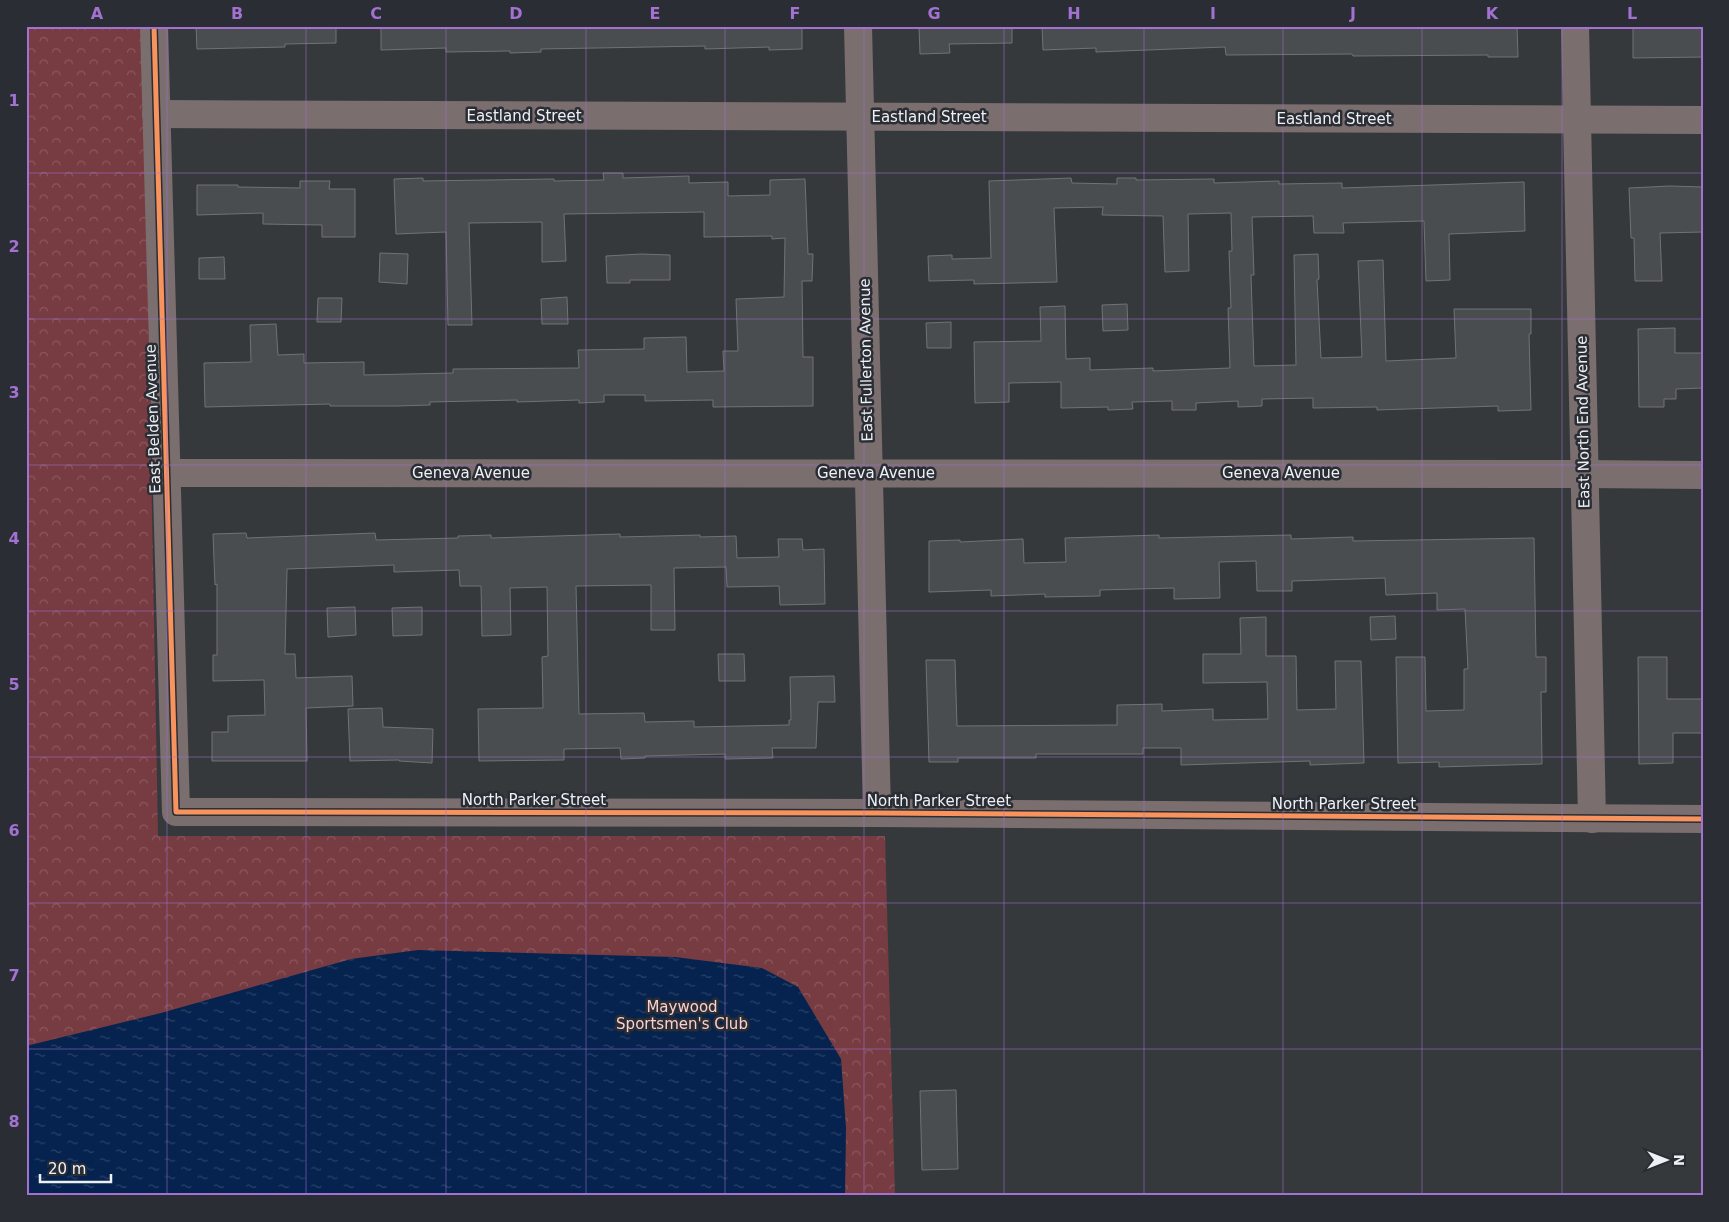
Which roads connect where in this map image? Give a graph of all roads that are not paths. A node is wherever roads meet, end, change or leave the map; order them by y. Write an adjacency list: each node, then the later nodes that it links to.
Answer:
1 (154, 26): 4 (street, East Belden Avenue)
2 (858, 26): 5 (street, East Fullerton Avenue)
3 (1575, 26): 6 (street, East North End Avenue)
4 (156, 114): 5 (street, Eastland Street); 8 (street, East Belden Avenue)
5 (860, 117): 6 (street, Eastland Street); 9 (street, East Fullerton Avenue)
6 (1577, 120): 7 (street, Eastland Street); 10 (street, East North End Avenue)
7 (1703, 120)
8 (167, 473): 9 (street, Geneva Avenue); 12 (street, East Belden Avenue)
9 (869, 473): 10 (street, Geneva Avenue); 13 (street, East Fullerton Avenue)
10 (1584, 474): 11 (street, Geneva Avenue); 14 (street, East North End Avenue)
11 (1703, 475)
12 (176, 812): 13 (street, North Parker Street)
13 (877, 813): 14 (street, North Parker Street)
14 (1592, 819): 15 (street, North Parker Street)
15 (1703, 819)

